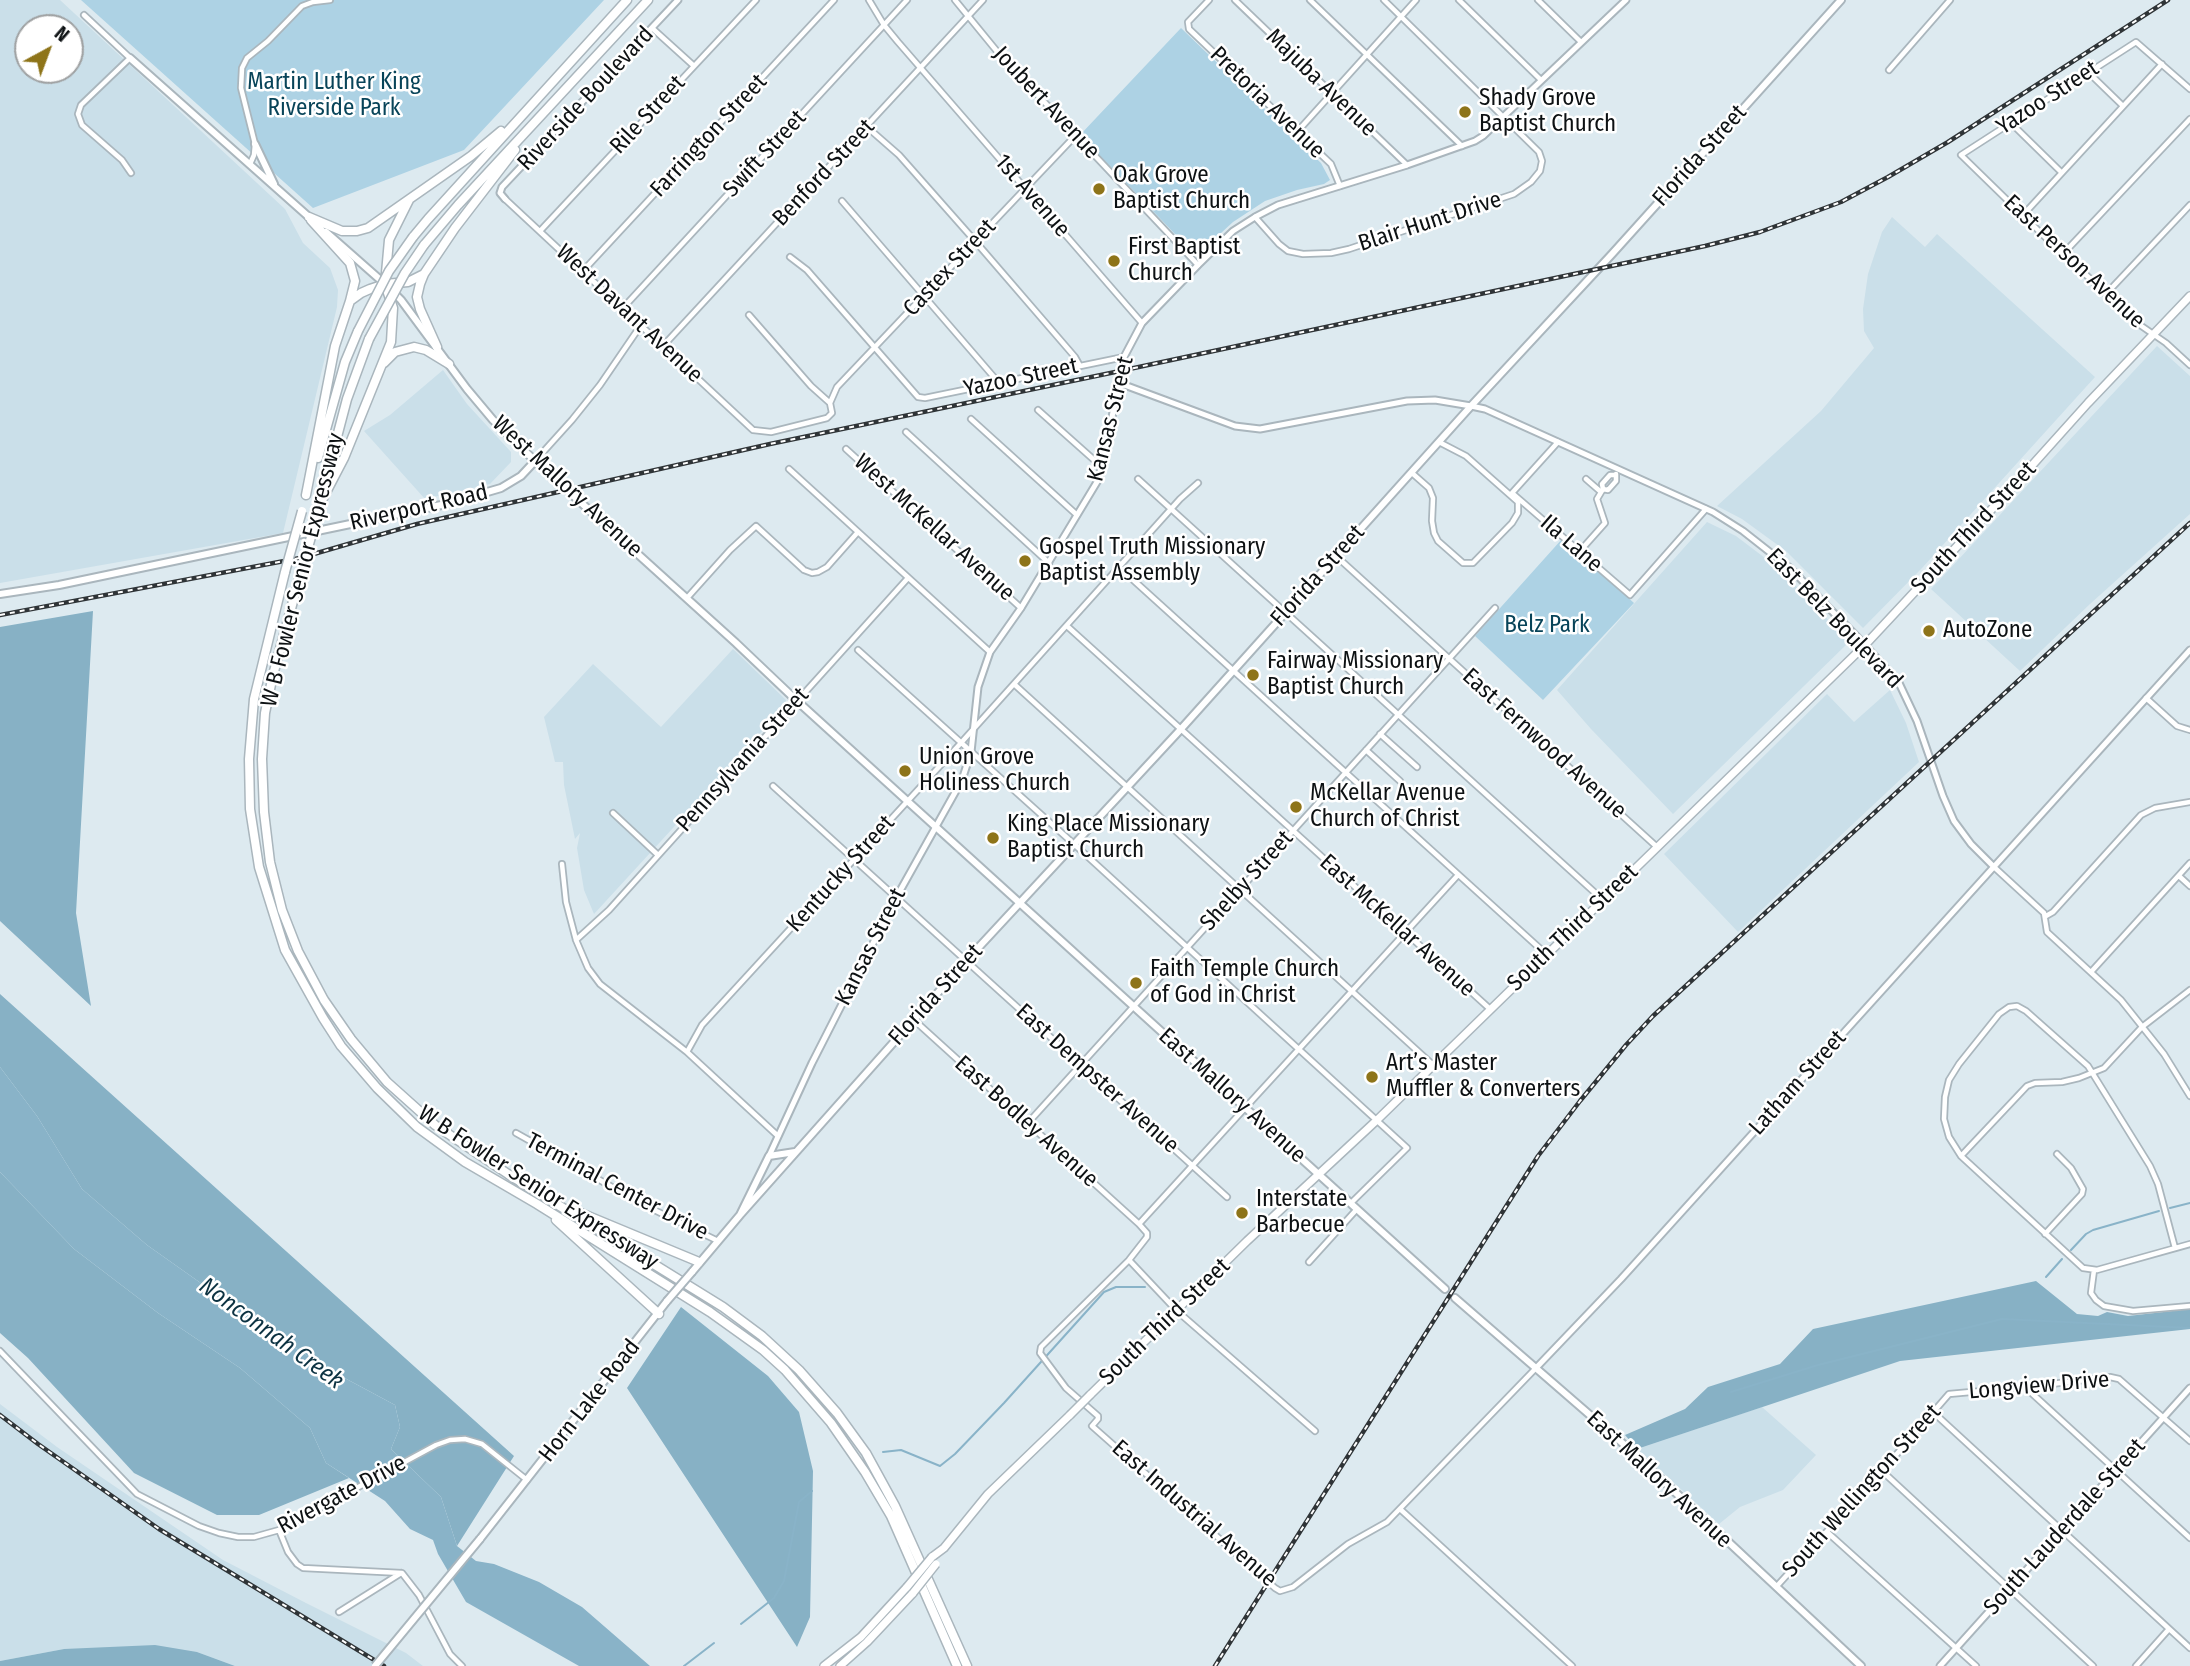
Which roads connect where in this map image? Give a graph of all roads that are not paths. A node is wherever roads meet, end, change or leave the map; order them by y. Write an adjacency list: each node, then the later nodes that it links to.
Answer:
1 (330, 0): 46 (street)
2 (627, 0): 38 (highway, W B Fowler Senior Expressway)
3 (648, 0): 41 (highway, W B Fowler Senior Expressway)
4 (678, 0): 25 (street, Riverside Boulevard)
5 (756, 0): 30 (street, Rile Street)
6 (834, 0): 68 (street, Farrington Street)
7 (869, 0): 24 (street, 1st Avenue)
8 (907, 0): 24 (street, Swift Street)
9 (955, 0): 22 (street, Joubert Avenue)
10 (984, 0): 22 (street, Benford Street)
11 (1209, 0): 44 (street, Pretoria Avenue)
12 (1235, 0): 36 (street, Majuba Avenue)
13 (1310, 0): 27 (street)
14 (1384, 0): 23 (street)
15 (1416, 0): 23 (street)
16 (1459, 0): 34 (street)
17 (1538, 0): 26 (street)
18 (1950, 0): 32 (street)
19 (1621, 1): 26 (street, Kansas Street)
20 (1838, 1): 91 (main road, Florida Street)
21 (84, 15): 28 (street)
22 (968, 16): 31 (street, Benford Street); 45 (street, Joubert Avenue)
23 (1401, 16): 27 (street); 39 (street)
24 (884, 25): 31 (street, 1st Avenue); 75 (street, Swift Street)
25 (652, 28): 30 (street); 56 (street, Riverside Boulevard)
26 (1581, 42): 34 (street, Kansas Street)
27 (1366, 55): 36 (street); 47 (street)
28 (130, 58): 49 (main road, West Mallory Avenue); 52 (street)
29 (2162, 64): 33 (street, Yazoo Street); 35 (street); 37 (street)
30 (694, 66): 63 (street, Rile Street)
31 (921, 69): 43 (street, Benford Street); 55 (street, 1st Avenue)
32 (1888, 70)
33 (2088, 72): 37 (street); 42 (street, Yazoo Street)
34 (1541, 80): 39 (street, Kansas Street)
35 (2190, 89)
36 (1331, 93): 44 (street); 50 (street, Majuba Avenue)
37 (2123, 106): 51 (street)
38 (524, 111): 57 (highway); 95 (highway, W B Fowler Senior Expressway, bridge)
39 (1504, 116): 47 (street, Kansas Street); 61 (street, Blair Hunt Drive)
40 (2190, 119): 65 (street)
41 (535, 122): 69 (highway); 108 (highway, W B Fowler Senior Expressway, bridge)
42 (2010, 122): 48 (street, Yazoo Street); 51 (street)
43 (867, 127): 64 (street); 80 (street, Benford Street)
44 (1297, 132): 53 (street, Pretoria Avenue)
45 (1076, 135): 55 (street, Castex Street); 67 (street, Joubert Avenue)
46 (256, 144): 49 (street); 54 (main road)
47 (1462, 146): 50 (street, Kansas Street)
48 (1961, 155): 60 (street, East Person Avenue)
49 (250, 164): 54 (main road, West Mallory Avenue)
50 (1407, 165): 53 (street, Kansas Street)
51 (2061, 172): 60 (street)
52 (131, 173)
53 (1340, 186): 61 (street, Kansas Street)
54 (277, 188): 62 (main road, West Mallory Avenue)
55 (1026, 188): 64 (street, Castex Street); 77 (street, 1st Avenue)
56 (505, 199): 63 (street, West Davant Avenue)
57 (409, 200): 62 (highway); 70 (highway)
58 (842, 201): 72 (street)
59 (2190, 205): 71 (street)
60 (2024, 214): 65 (street, East Person Avenue)
61 (1255, 216): 67 (street, Kansas Street)
62 (309, 217): 70 (main road, West Mallory Avenue); 74 (highway)
63 (540, 231): 68 (street, West Davant Avenue)
64 (975, 241): 72 (street, Castex Street); 86 (street)
65 (2063, 254): 71 (street, East Person Avenue)
66 (790, 257): 82 (street)
67 (1198, 265): 77 (street, Kansas Street)
68 (583, 271): 75 (street, West Davant Avenue)
69 (424, 274): 70 (highway); 81 (highway)
70 (385, 284): 74 (highway); 81 (main road, West Mallory Avenue); 87 (highway)
71 (2106, 294): 79 (street, East Person Avenue)
72 (924, 295): 82 (street, Castex Street); 88 (street)
73 (2190, 296): 79 (main road, South Third Street)
74 (350, 301): 95 (highway)
75 (623, 309): 78 (street, West Davant Avenue)
76 (749, 315): 90 (street)
77 (1142, 323): 83 (street, Kansas Street)
78 (641, 325): 80 (street, West Davant Avenue); 99 (street, Riverport Road)
79 (2153, 335): 85 (street, East Person Avenue); 124 (main road, South Third Street)
80 (664, 345): 90 (street, West Davant Avenue)
81 (437, 346): 84 (main road, West Mallory Avenue)
82 (875, 349): 88 (street, Yazoo Street); 90 (street, Castex Street)
83 (1124, 357): 86 (street, Yazoo Street); 89 (street, Kansas Street)
84 (449, 364): 87 (highway); 99 (main road, West Mallory Avenue)
85 (2190, 365)
86 (1080, 366): 88 (street, Yazoo Street)
87 (380, 368): 108 (highway)
88 (1000, 383)
89 (1119, 383): 91 (street, East Belz Boulevard); 100 (street, Kansas Street)
90 (830, 403)
91 (1471, 406): 96 (main road, Florida Street); 97 (street, East Belz Boulevard)
92 (1038, 410): 100 (street)
93 (971, 419): 111 (street)
94 (906, 432): 115 (street)
95 (321, 437): 198 (highway, W B Fowler Senior Expressway, bridge)
96 (1439, 442): 102 (main road, Florida Street); 102 (street, Ila Lane)
97 (1558, 442): 103 (street, East Belz Boulevard); 113 (street, Ila Lane)
98 (846, 449): 120 (street, West McKellar Avenue)
99 (536, 461): 118 (main road, Riverport Road); 119 (main road, West Mallory Avenue)
100 (1102, 467): 111 (street, Kansas Street)
101 (789, 469): 112 (street)
102 (1412, 472): 114 (main road, Florida Street)
103 (1617, 472): 107 (street); 109 (street, East Belz Boulevard)
104 (1138, 479): 110 (street)
105 (1586, 479): 107 (street)
106 (1198, 483): 110 (street, Kentucky Street)
107 (1602, 490): 113 (street)
108 (319, 507): 195 (highway, W B Fowler Senior Expressway, bridge)
109 (1706, 509): 113 (street, Ila Lane); 124 (street, East Belz Boulevard)
110 (1172, 510): 116 (street, Kentucky Street); 122 (street)
111 (1078, 516): 115 (street, Kansas Street)
112 (858, 532): 117 (street); 119 (street)
113 (1580, 551)
114 (1336, 556): 122 (main road, Florida Street); 128 (street, East Fernwood Avenue)
115 (1049, 563): 120 (street, Kansas Street)
116 (1120, 568): 123 (street, Kentucky Street); 129 (street)
117 (908, 578): 127 (street); 132 (street, Pennsylvania Street)
118 (0, 594)
119 (687, 598): 132 (main road, West Mallory Avenue)
120 (1021, 608): 127 (street, Kansas Street)
121 (1495, 608): 128 (street, Shelby Street)
122 (1286, 612): 129 (main road, Florida Street); 133 (street)
123 (1067, 626): 130 (street, Kentucky Street); 135 (street)
124 (1865, 645): 152 (main road, South Third Street); 157 (street, East Belz Boulevard)
125 (858, 650): 138 (street)
126 (2190, 650): 131 (street, Latham Street)
127 (990, 652): 134 (street, Kansas Street)
128 (1450, 659): 133 (street, Shelby Street); 152 (street, East Fernwood Avenue)
129 (1232, 671): 135 (main road, Florida Street); 142 (street)
130 (1014, 684): 134 (street, Kentucky Street); 145 (street)
131 (2147, 698): 136 (street); 157 (street, Latham Street)
132 (796, 701): 146 (main road, West Mallory Avenue); 153 (street, Pennsylvania Street)
133 (1398, 714): 137 (street, Shelby Street); 163 (street)
134 (975, 728): 138 (street, Kentucky Street); 140 (street, Kansas Street)
135 (1181, 729): 145 (main road, Florida Street); 150 (street, East McKellar Avenue)
136 (2190, 730)
137 (1380, 734): 139 (street, Shelby Street); 141 (street)
138 (960, 744): 140 (street); 146 (street, Kentucky Street)
139 (1366, 750): 142 (street, Shelby Street); 143 (street)
140 (971, 752): 149 (street, Kansas Street); 151 (street)
141 (1417, 767)
142 (1345, 772): 150 (street, Shelby Street); 158 (street)
143 (1399, 780)
144 (773, 786): 154 (street, East Dempster Avenue)
145 (1126, 787): 151 (main road, Florida Street); 161 (street)
146 (907, 801): 149 (main road, West Mallory Avenue); 154 (street, Kentucky Street)
147 (2190, 802): 165 (street)
148 (613, 813): 153 (street)
149 (936, 826): 162 (street, Kansas Street); 164 (main road, West Mallory Avenue)
150 (1292, 831): 161 (street, Shelby Street); 166 (street, East McKellar Avenue)
151 (1075, 845): 164 (main road, Florida Street); 168 (street)
152 (1658, 847): 163 (main road, South Third Street)
153 (658, 855): 167 (street, Pennsylvania Street)
154 (855, 860): 162 (street, East Dempster Avenue); 179 (street, Kentucky Street)
155 (2190, 863): 159 (street)
156 (562, 864): 167 (street)
157 (1994, 867): 165 (street); 216 (street, Latham Street)
158 (1458, 875): 166 (street); 169 (street)
159 (2179, 876): 160 (street); 171 (street)
160 (2190, 886)
161 (1241, 889): 168 (street, Shelby Street); 173 (street)
162 (896, 898): 170 (street, East Dempster Avenue); 188 (street, Kansas Street)
163 (1603, 900): 169 (main road, South Third Street)
164 (1020, 903): 170 (main road, Florida Street); 174 (main road, East Mallory Avenue)
165 (2046, 916): 171 (street)
166 (1405, 934): 173 (street); 175 (street, East McKellar Avenue)
167 (576, 940): 179 (street)
168 (1187, 948): 174 (street, Shelby Street); 178 (street)
169 (1546, 954): 175 (main road, South Third Street)
170 (967, 961): 176 (main road, Florida Street); 180 (street, East Dempster Avenue)
171 (2091, 972): 177 (street)
172 (2190, 990): 177 (street)
173 (1352, 992): 178 (street); 181 (street)
174 (1134, 1007): 180 (street, Shelby Street); 184 (main road, East Mallory Avenue)
175 (1490, 1009): 181 (main road, South Third Street)
176 (914, 1020): 186 (street, East Bodley Avenue); 189 (main road, Florida Street)
177 (2142, 1027): 182 (street); 183 (street)
178 (1299, 1049): 184 (street); 185 (street)
179 (687, 1052): 188 (street)
180 (1081, 1065): 186 (street, Shelby Street); 193 (street, East Dempster Avenue)
181 (1433, 1065): 185 (main road, South Third Street)
182 (2091, 1073): 192 (street); 192 (street); 205 (street)
183 (2190, 1096)
184 (1245, 1107): 193 (street); 194 (main road, East Mallory Avenue)
185 (1377, 1120): 194 (main road, South Third Street); 197 (street)
186 (1027, 1124): 201 (street, East Bodley Avenue)
187 (516, 1133): 203 (street, Terminal Center Drive)
188 (778, 1136): 191 (street, Kansas Street)
189 (795, 1152): 191 (main road); 200 (main road, Florida Street)
190 (2057, 1154): 202 (street)
191 (769, 1156): 200 (main road, Kansas Street)
192 (1961, 1156): 202 (street)
193 (1192, 1166): 196 (street, East Dempster Avenue); 201 (street)
194 (1319, 1174): 197 (main road, East Mallory Avenue); 213 (main road, South Third Street)
195 (544, 1196): 207 (highway); 245 (highway, W B Fowler Senior Expressway)
196 (1227, 1197)
197 (1350, 1203): 199 (main road, East Mallory Avenue)
198 (537, 1204): 214 (highway); 244 (highway, W B Fowler Senior Expressway)
199 (1357, 1209): 208 (street); 210 (main road, East Mallory Avenue)
200 (740, 1215): 203 (main road, Kansas Street)
201 (1139, 1224): 206 (street)
202 (2045, 1234): 209 (street)
203 (718, 1241): 207 (main road, Kansas Street)
204 (2190, 1244): 205 (street)
205 (2175, 1248): 209 (street)
206 (1129, 1260): 213 (street); 227 (street, East Industrial Avenue)
207 (699, 1262): 214 (main road, Horn Lake Road, bridge)
208 (1309, 1262)
209 (2094, 1270): 212 (street)
210 (1446, 1289)
211 (1455, 1298): 216 (main road, East Mallory Avenue)
212 (2190, 1306)
213 (1177, 1311): 222 (street); 234 (main road, South Third Street, bridge)
214 (659, 1314): 226 (main road, Horn Lake Road)
215 (0, 1351): 228 (street, Rivergate Drive)
216 (1536, 1368): 227 (street, Latham Street); 233 (main road, East Mallory Avenue)
217 (2025, 1387): 219 (street, Longview Drive); 221 (street, Longview Drive); 224 (street)
218 (2190, 1388): 221 (street, South Lauderdale Street)
219 (1949, 1394): 220 (street, South Wellington Street)
220 (1933, 1412): 225 (street, South Wellington Street); 229 (street)
221 (2164, 1418): 223 (street, Longview Drive); 224 (street, South Lauderdale Street)
222 (1315, 1431)
223 (2190, 1441)
224 (2116, 1470): 229 (street, South Lauderdale Street); 231 (street)
225 (1882, 1471): 230 (street, South Wellington Street); 235 (street)
226 (528, 1480): 228 (street, Rivergate Drive); 240 (main road, Horn Lake Road, bridge)
227 (1400, 1509): 246 (street)
228 (279, 1530): 232 (street)
229 (2062, 1531): 235 (street, South Lauderdale Street); 237 (street)
230 (1827, 1532): 233 (street, South Wellington Street); 238 (street)
231 (2190, 1538)
232 (402, 1573): 236 (street); 241 (street)
233 (1775, 1588): 247 (main road, East Mallory Avenue)
234 (910, 1590): 242 (main road, South Third Street); 243 (main road, South Third Street)
235 (2009, 1590): 238 (street, South Lauderdale Street); 250 (street)
236 (339, 1612)
237 (2169, 1629): 239 (street); 251 (street)
238 (1956, 1648): 248 (street, South Lauderdale Street); 249 (street)
239 (2190, 1648)
240 (375, 1666)
241 (461, 1666)
242 (824, 1666)
243 (840, 1666)
244 (957, 1666)
245 (967, 1666)
246 (1572, 1666)
247 (1861, 1666)
248 (1940, 1666)
249 (1976, 1666)
250 (2094, 1666)
251 (2136, 1666)

